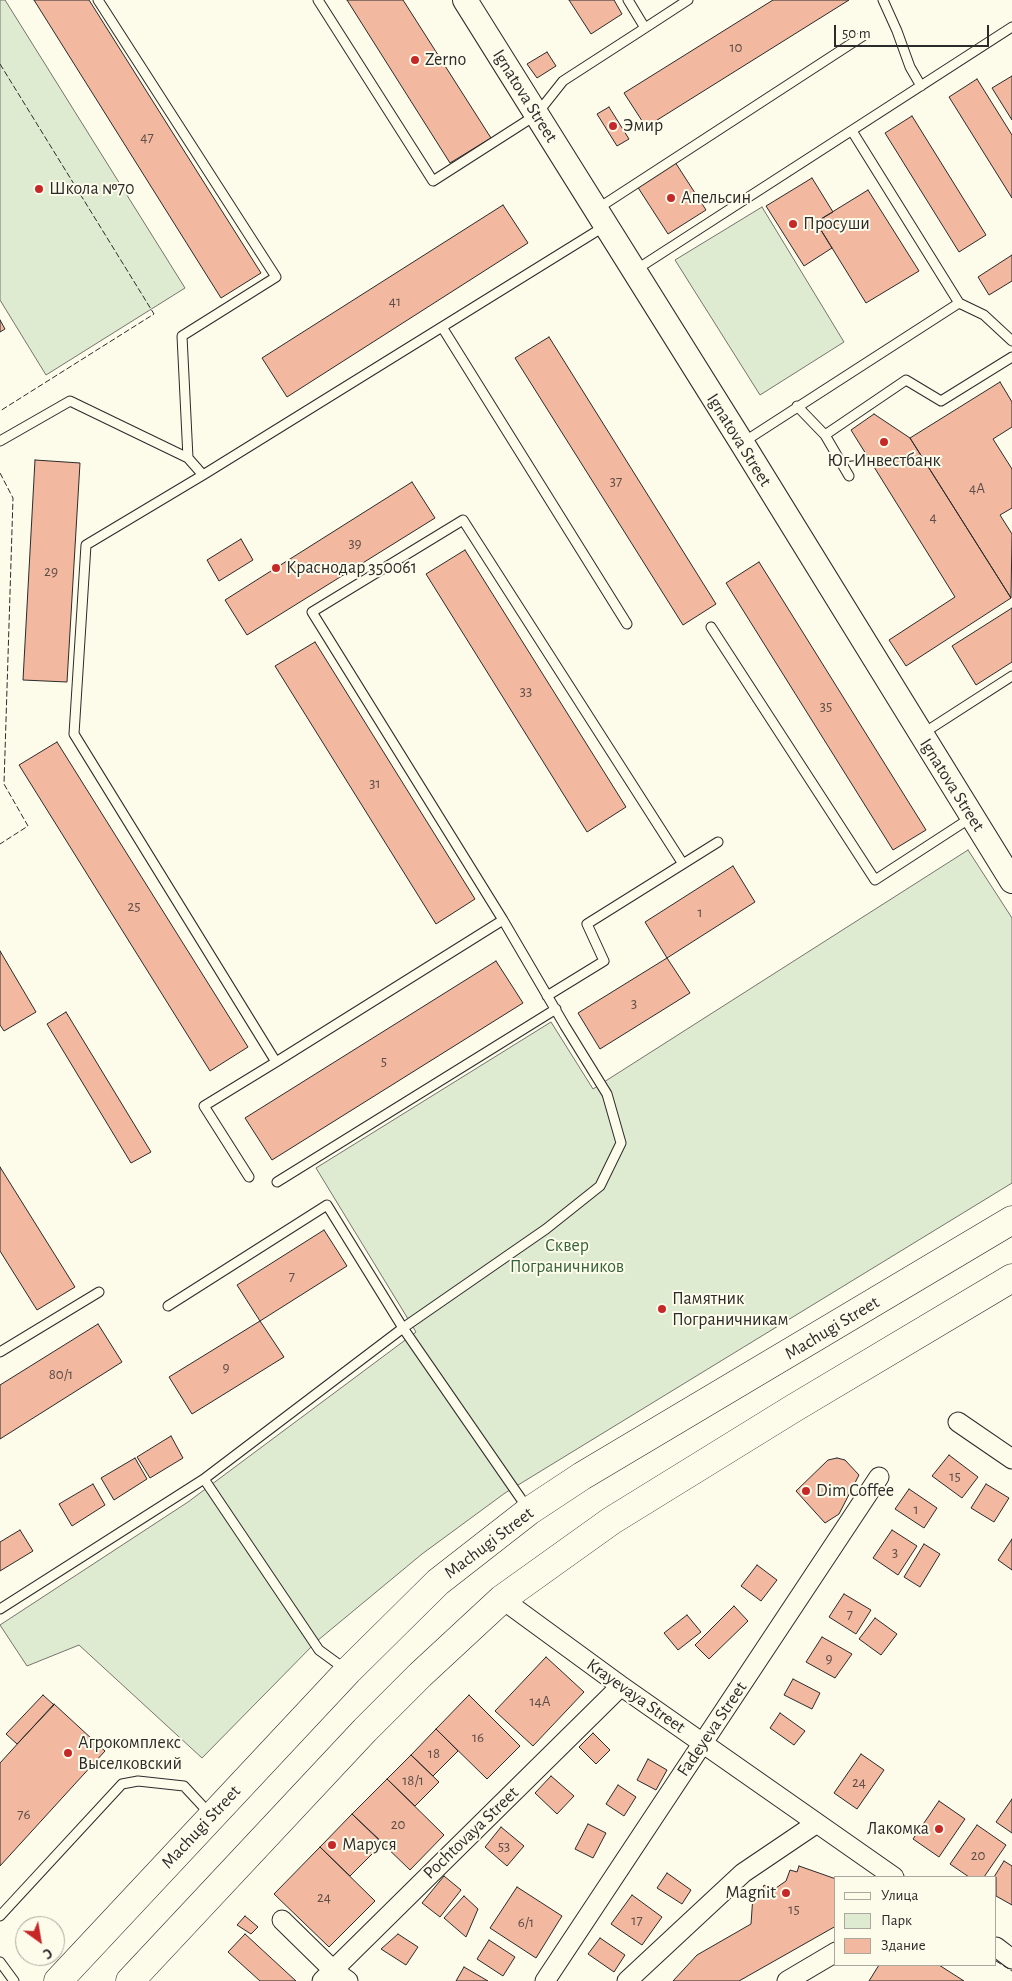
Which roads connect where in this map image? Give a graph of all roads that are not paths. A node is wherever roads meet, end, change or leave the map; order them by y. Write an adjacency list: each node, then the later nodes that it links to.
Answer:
1 (98, 0): 23 (lane)
2 (318, 0): 11 (lane)
3 (465, 0): 11 (street, Ignatova Street)
4 (628, 0): 8 (lane)
5 (688, 0): 8 (lane)
6 (883, 0): 10 (lane)
7 (1012, 27): 10 (lane)
8 (645, 28): 11 (lane)
9 (863, 36): 13 (lane)
10 (921, 86): 12 (lane)
11 (536, 116): 13 (street, Ignatova Street)
12 (852, 131): 14 (lane); 15 (lane)
13 (600, 218): 14 (street, Ignatova Street); 16 (lane)
14 (634, 271): 22 (street, Ignatova Street)
15 (959, 302): 17 (lane); 19 (lane)
16 (442, 327): 24 (lane); 26 (lane)
17 (1012, 341)
18 (1012, 358): 20 (lane)
19 (797, 406): 20 (lane); 22 (lane)
20 (825, 435): 25 (lane)
21 (0, 441): 23 (lane)
22 (742, 443): 29 (street, Ignatova Street)
23 (188, 458): 24 (lane)
24 (203, 475): 37 (lane)
25 (849, 476)
26 (627, 624)
27 (711, 627): 30 (lane)
28 (1012, 676): 29 (lane)
29 (921, 735): 30 (street, Ignatova Street)
30 (972, 817): 33 (street, Ignatova Street)
31 (718, 842): 32 (lane)
32 (683, 864): 34 (lane); 35 (lane)
33 (1012, 881)
34 (503, 920): 35 (lane); 37 (lane)
35 (547, 996): 36 (lane)
36 (556, 1009): 39 (lane); 44 (lane)
37 (276, 1062): 38 (lane)
38 (249, 1178)
39 (278, 1182)
40 (1012, 1220): 50 (main road, Machugi Street)
41 (1012, 1278): 51 (main road)
42 (99, 1292): 45 (lane)
43 (168, 1306): 44 (lane)
44 (403, 1328): 49 (lane); 50 (lane)
45 (0, 1352)
46 (958, 1422): 47 (street)
47 (1012, 1459)
48 (880, 1477): 55 (street, Fadeyeva Street)
49 (204, 1479): 52 (lane); 53 (lane)
50 (529, 1511): 53 (main road, Machugi Street)
51 (502, 1599): 54 (street, Krayevaya Street); 68 (main road)
52 (0, 1608)
53 (348, 1671): 56 (main road, Machugi Street)
54 (621, 1686): 55 (street, Krayevaya Street); 65 (street, Pochtovaya Street)
55 (702, 1743): 57 (street, Krayevaya Street); 70 (street, Fadeyeva Street)
56 (212, 1816): 59 (lane); 67 (main road, Machugi Street)
57 (817, 1823): 58 (street, Krayevaya Street); 71 (street)
58 (893, 1876)
59 (0, 1916)
60 (282, 1920): 65 (street)
61 (997, 1948): 63 (street)
62 (834, 1953): 72 (street)
63 (1012, 1959)
64 (0, 1962): 66 (lane)
65 (328, 1975): 69 (street)
66 (14, 1981)
67 (58, 1981)
68 (130, 1981)
69 (348, 1981)
70 (545, 1981)
71 (627, 1981)
72 (787, 1981)

